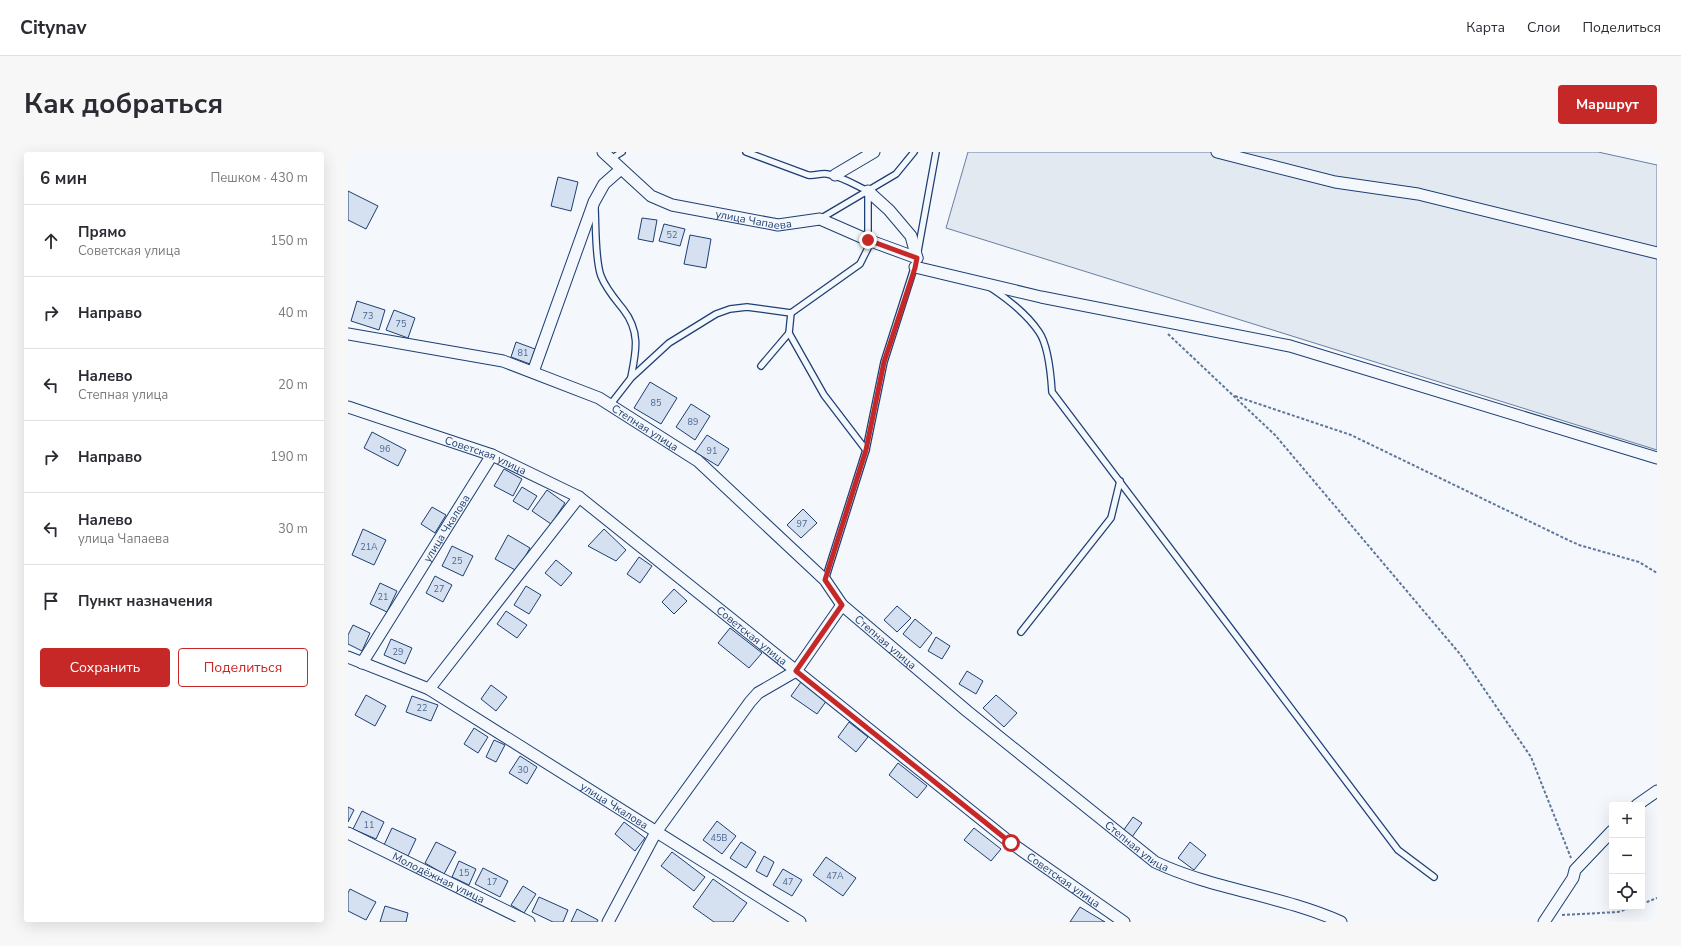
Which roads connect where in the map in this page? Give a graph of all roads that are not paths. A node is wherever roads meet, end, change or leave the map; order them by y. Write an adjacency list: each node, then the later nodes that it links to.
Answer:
1 (622, 152): 7 (lane)
2 (746, 152): 9 (lane)
3 (874, 152): 9 (street)
4 (914, 152): 10 (lane)
5 (936, 152): 15 (lane)
6 (1217, 152): 14 (street)
7 (607, 156): 8 (street, улица Чапаева)
8 (621, 169): 11 (street); 12 (street, улица Чапаева)
9 (835, 176): 10 (lane)
10 (868, 191): 12 (lane); 13 (lane); 15 (street)
11 (594, 202): 21 (street); 22 (lane)
12 (820, 219): 13 (street)
13 (868, 240): 15 (street); 17 (lane)
14 (1657, 253)
15 (916, 263): 16 (street); 25 (lane)
16 (984, 284): 27 (street); 28 (lane)
17 (791, 313): 18 (lane); 22 (lane)
18 (789, 333): 20 (lane); 25 (lane)
19 (348, 334): 21 (street, Степная улица)
20 (761, 366)
21 (533, 372): 23 (street, Степная улица)
22 (631, 378): 23 (lane)
23 (610, 405): 30 (street, Степная улица)
24 (348, 407): 26 (street, Советская улица)
25 (866, 450): 30 (lane)
26 (492, 455): 29 (street, Советская улица); 34 (street, улица Чкалова)
27 (1657, 458)
28 (1120, 481): 32 (lane); 42 (lane)
29 (579, 497): 35 (street, Советская улица); 36 (street)
30 (825, 580): 31 (street, Степная улица)
31 (842, 605): 35 (street); 48 (street, Степная улица)
32 (1021, 632)
33 (348, 657): 34 (street, улица Чкалова)
34 (362, 663): 36 (street, улица Чкалова)
35 (796, 671): 39 (street); 47 (street, Советская улица)
36 (429, 689): 39 (street, улица Чкалова)
37 (1657, 791): 38 (street)
38 (1641, 802)
39 (656, 832): 45 (street); 46 (street, улица Чкалова)
40 (348, 833): 44 (street, Молодёжная улица)
41 (1609, 834): 43 (street)
42 (1434, 876)
43 (1546, 919)
44 (529, 922)
45 (608, 922)
46 (800, 922)
47 (1124, 922)
48 (1341, 922)

